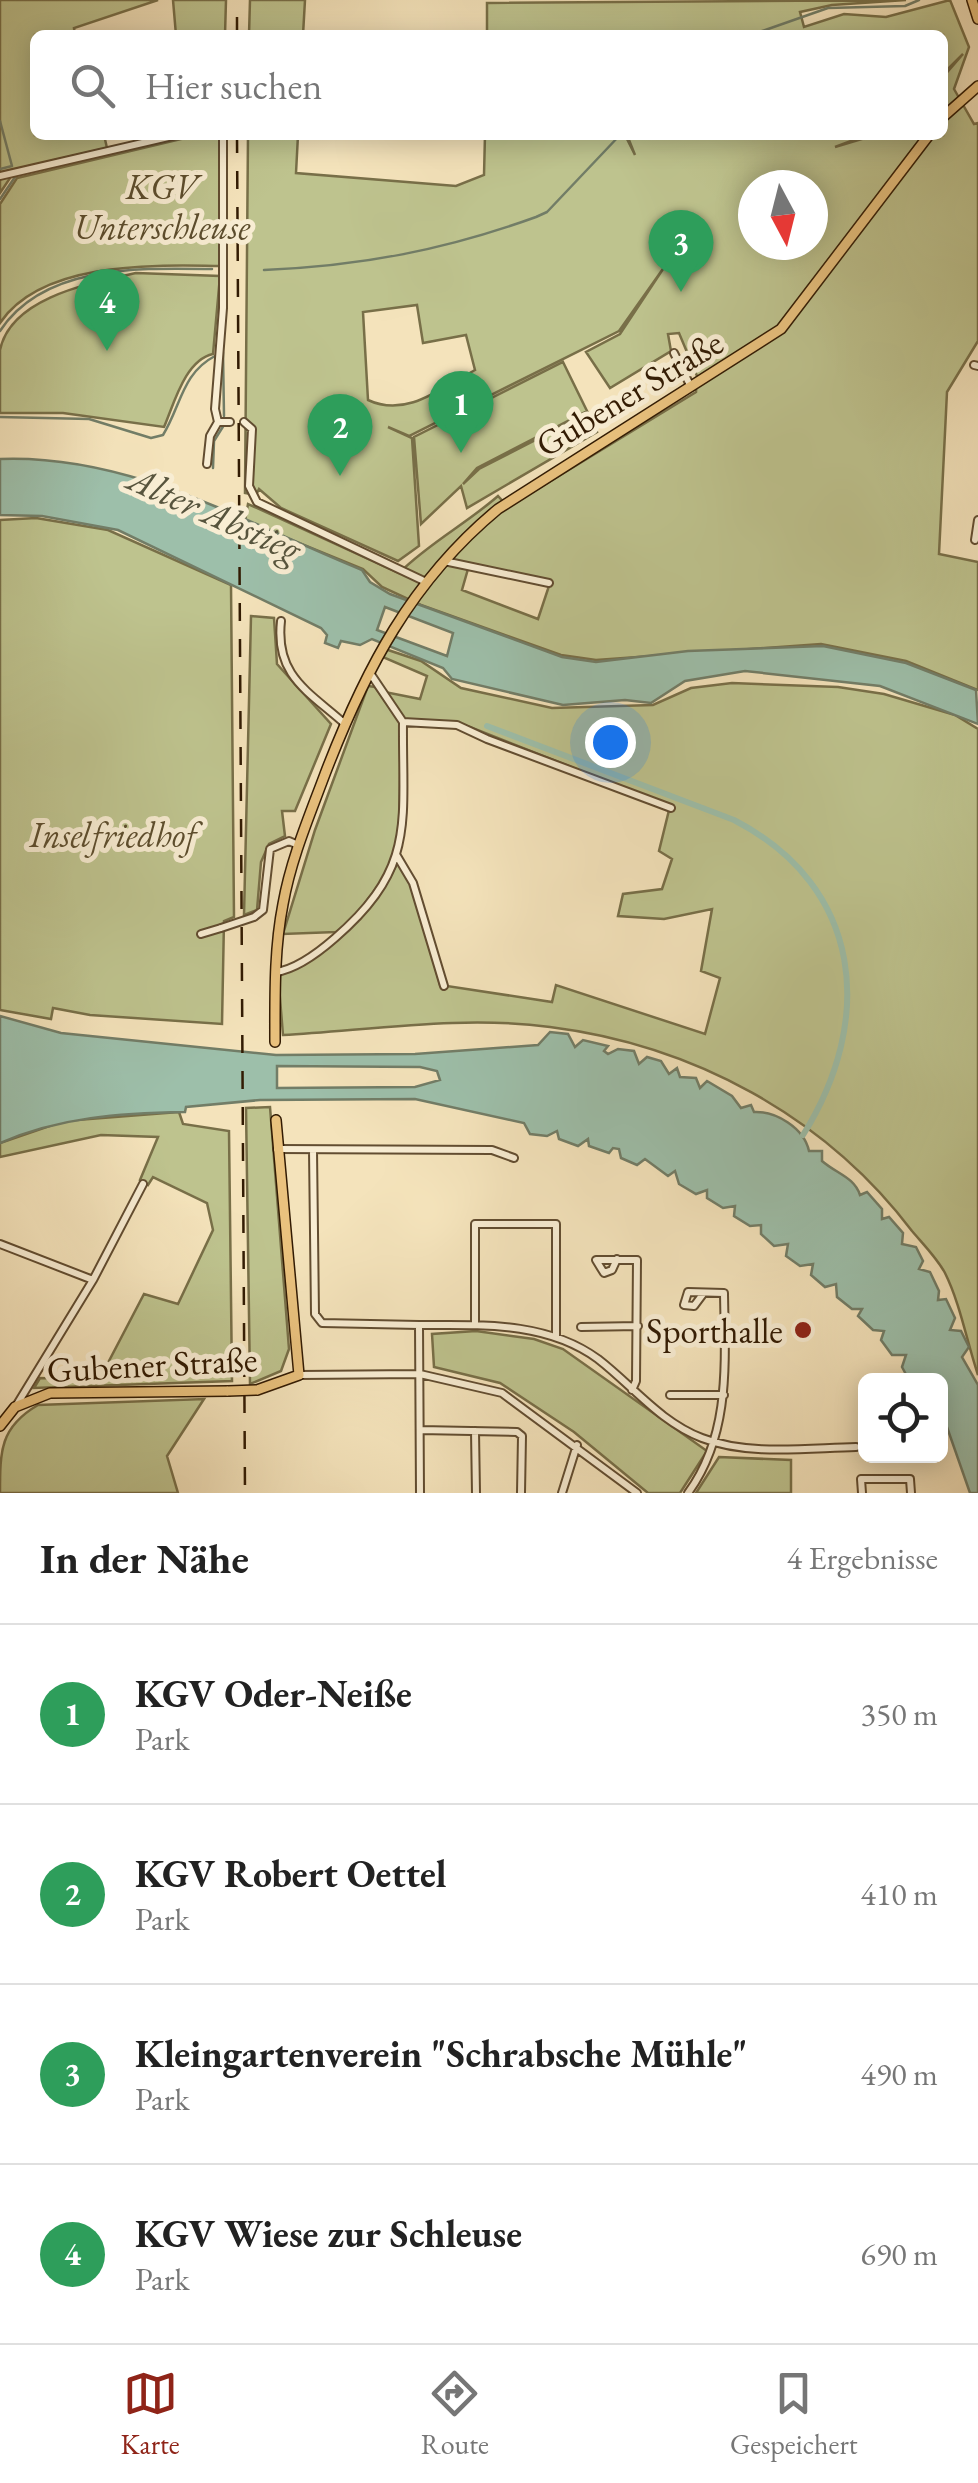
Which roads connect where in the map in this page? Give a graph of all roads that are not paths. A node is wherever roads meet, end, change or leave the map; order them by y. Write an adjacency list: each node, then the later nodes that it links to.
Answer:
1 (972, 0): 2 (main road)
2 (978, 19)
3 (978, 86): 4 (main road)
4 (948, 113)
5 (155, 140): 8 (street)
6 (222, 140): 11 (street)
7 (926, 140): 10 (main road, Gubener Straße)
8 (0, 176)
9 (674, 353): 10 (street)
10 (692, 388): 17 (main road, Gubener Straße)
11 (218, 422): 12 (street); 14 (street)
12 (230, 422)
13 (244, 422): 18 (street)
14 (207, 464)
15 (978, 520): 16 (street)
16 (975, 540)
17 (444, 561): 18 (main road, Gubener Straße); 19 (street)
18 (424, 581): 21 (main road, Gubener Straße)
19 (549, 584)
20 (281, 621): 23 (street)
21 (368, 672): 22 (street); 23 (main road, Gubener Straße)
22 (403, 722): 24 (street); 26 (street)
23 (345, 724): 25 (main road, Gubener Straße)
24 (672, 808)
25 (298, 845): 27 (street, bridge); 28 (main road, Gubener Straße)
26 (398, 856): 28 (street); 29 (street)
27 (201, 934)
28 (276, 972): 30 (main road, Gubener Straße)
29 (444, 986)
30 (275, 1042)
31 (276, 1120): 32 (main road, Gubener Straße)
32 (276, 1149): 33 (street); 46 (main road, Gubener Straße)
33 (313, 1150): 34 (street); 40 (street)
34 (514, 1158)
35 (143, 1184): 38 (street)
36 (0, 1244): 38 (street)
37 (617, 1259): 42 (street)
38 (93, 1280): 50 (street)
39 (703, 1294): 49 (street)
40 (419, 1324): 41 (street); 45 (street)
41 (475, 1324): 44 (street); 44 (street)
42 (638, 1326): 43 (street); 47 (street)
43 (581, 1327)
44 (556, 1337): 47 (street)
45 (420, 1374): 46 (street); 52 (street); 55 (street)
46 (299, 1375): 50 (main road, Gubener Straße, bridge)
47 (632, 1390): 54 (street)
48 (670, 1395): 49 (street)
49 (724, 1395): 54 (street)
50 (15, 1407): 51 (main road, Gubener Straße)
51 (0, 1426)
52 (420, 1430): 53 (street); 57 (street)
53 (475, 1431): 58 (street); 59 (street)
54 (714, 1442): 56 (street); 62 (street)
55 (577, 1446): 60 (street); 61 (street)
56 (856, 1447)
57 (420, 1493)
58 (476, 1493)
59 (522, 1493)
60 (562, 1493)
61 (637, 1493)
62 (688, 1493)
63 (862, 1493): 64 (street)
64 (911, 1493)

